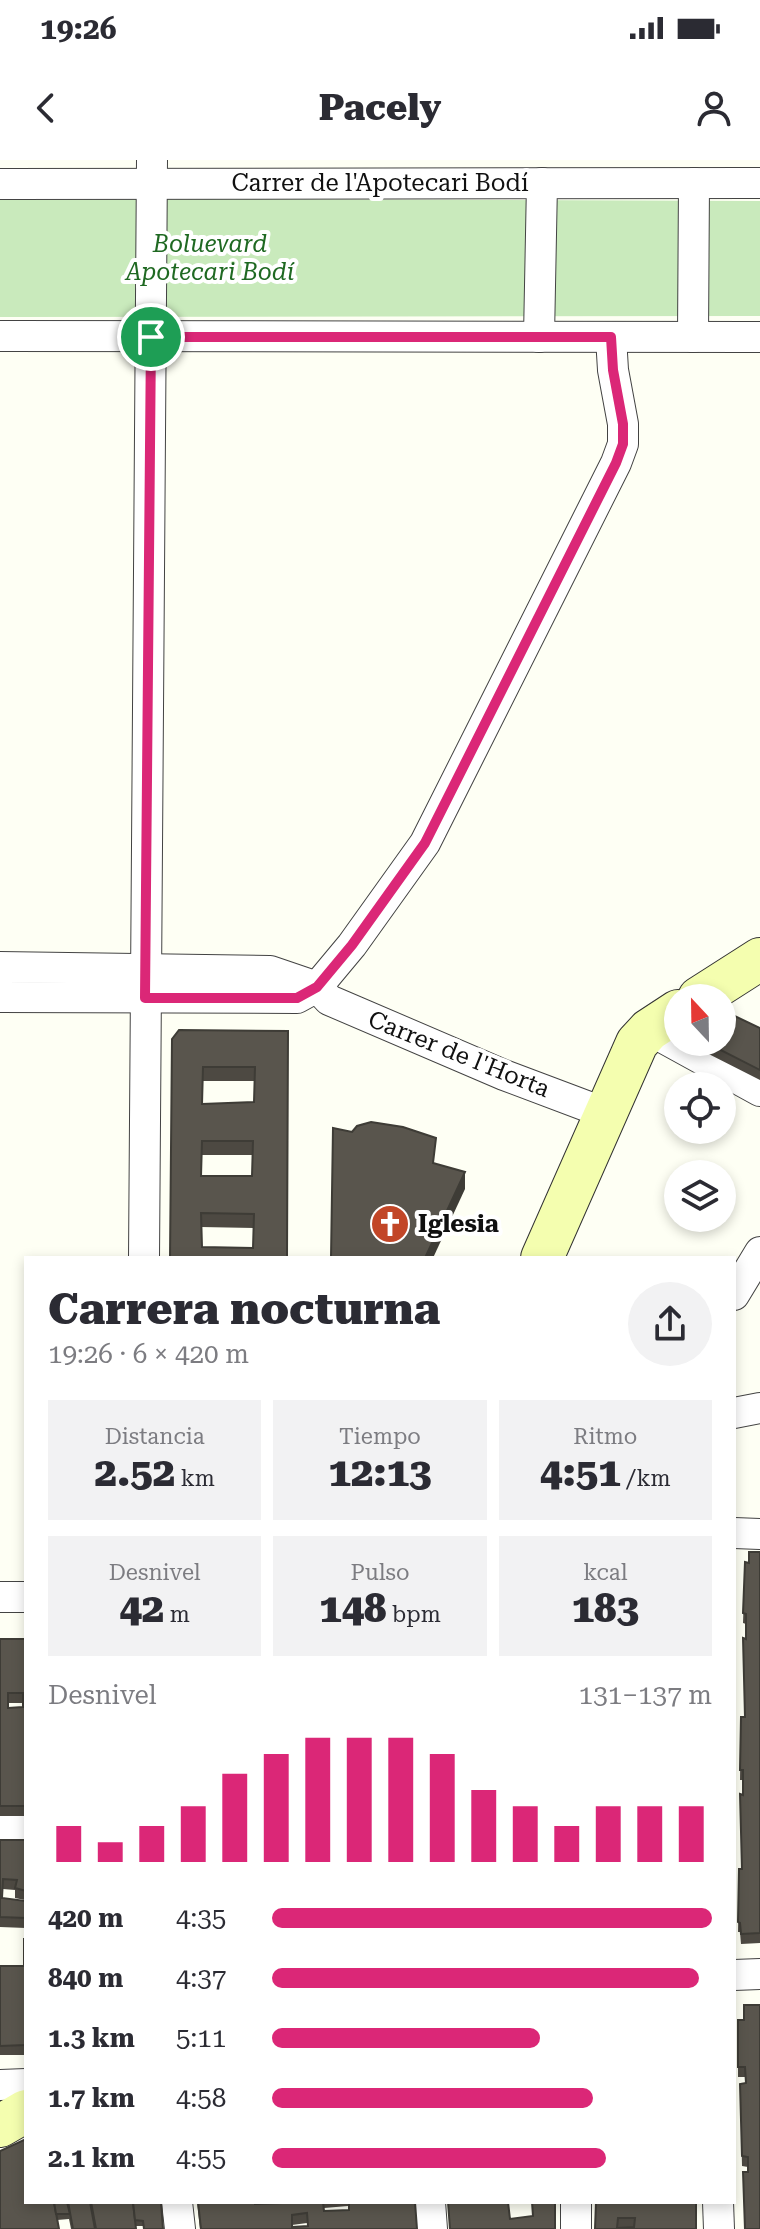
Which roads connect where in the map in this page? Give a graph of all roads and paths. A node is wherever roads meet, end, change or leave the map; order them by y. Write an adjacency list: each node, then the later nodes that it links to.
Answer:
1 (152, 172): 3 (street, Carrer de l'Apotecari Bodí); 6 (street, Carrer de l'Apotecari Bodí); 8 (street)
2 (618, 172): 3 (street, Carrer de l'Apotecari Bodí); 4 (street, Carrer de l'Apotecari Bodí)
3 (542, 183): 9 (street)
4 (694, 183): 5 (street, Carrer de l'Apotecari Bodí); 11 (street)
5 (760, 183)
6 (0, 184)
7 (0, 336): 8 (street)
8 (151, 337): 9 (street); 15 (street)
9 (539, 337): 10 (street)
10 (611, 337): 11 (street); 17 (street)
11 (693, 337): 12 (street)
12 (760, 337)
13 (760, 959): 16 (street)
14 (0, 967): 15 (street, Carrer de l'Horta)
15 (145, 967): 17 (street, Carrer de l'Horta); 19 (street)
16 (721, 984)
17 (317, 987): 19 (street); 23 (street, Carrer de l'Horta)
18 (0, 997): 19 (street)
19 (145, 998): 25 (street)
20 (664, 1020): 23 (street)
21 (713, 1056): 22 (street)
22 (760, 1091)
23 (605, 1113): 26 (street)
24 (760, 1252): 27 (street)
25 (144, 1256)
26 (543, 1256)
27 (736, 1292)
28 (760, 1408): 29 (street)
29 (736, 1413)
30 (736, 1533): 31 (street)
31 (760, 1534)
32 (0, 1597): 33 (street)
33 (24, 1597)
34 (0, 1829): 35 (street)
35 (24, 1829)
36 (760, 1974): 37 (street)
37 (736, 1975)
38 (24, 2084): 39 (street)
39 (0, 2085)
40 (24, 2112): 41 (street)
41 (0, 2126)
42 (177, 2204): 46 (street)
43 (430, 2204): 47 (street)
44 (576, 2204): 48 (street)
45 (718, 2204): 49 (street)
46 (180, 2229)
47 (432, 2229)
48 (576, 2229)
49 (719, 2229)

